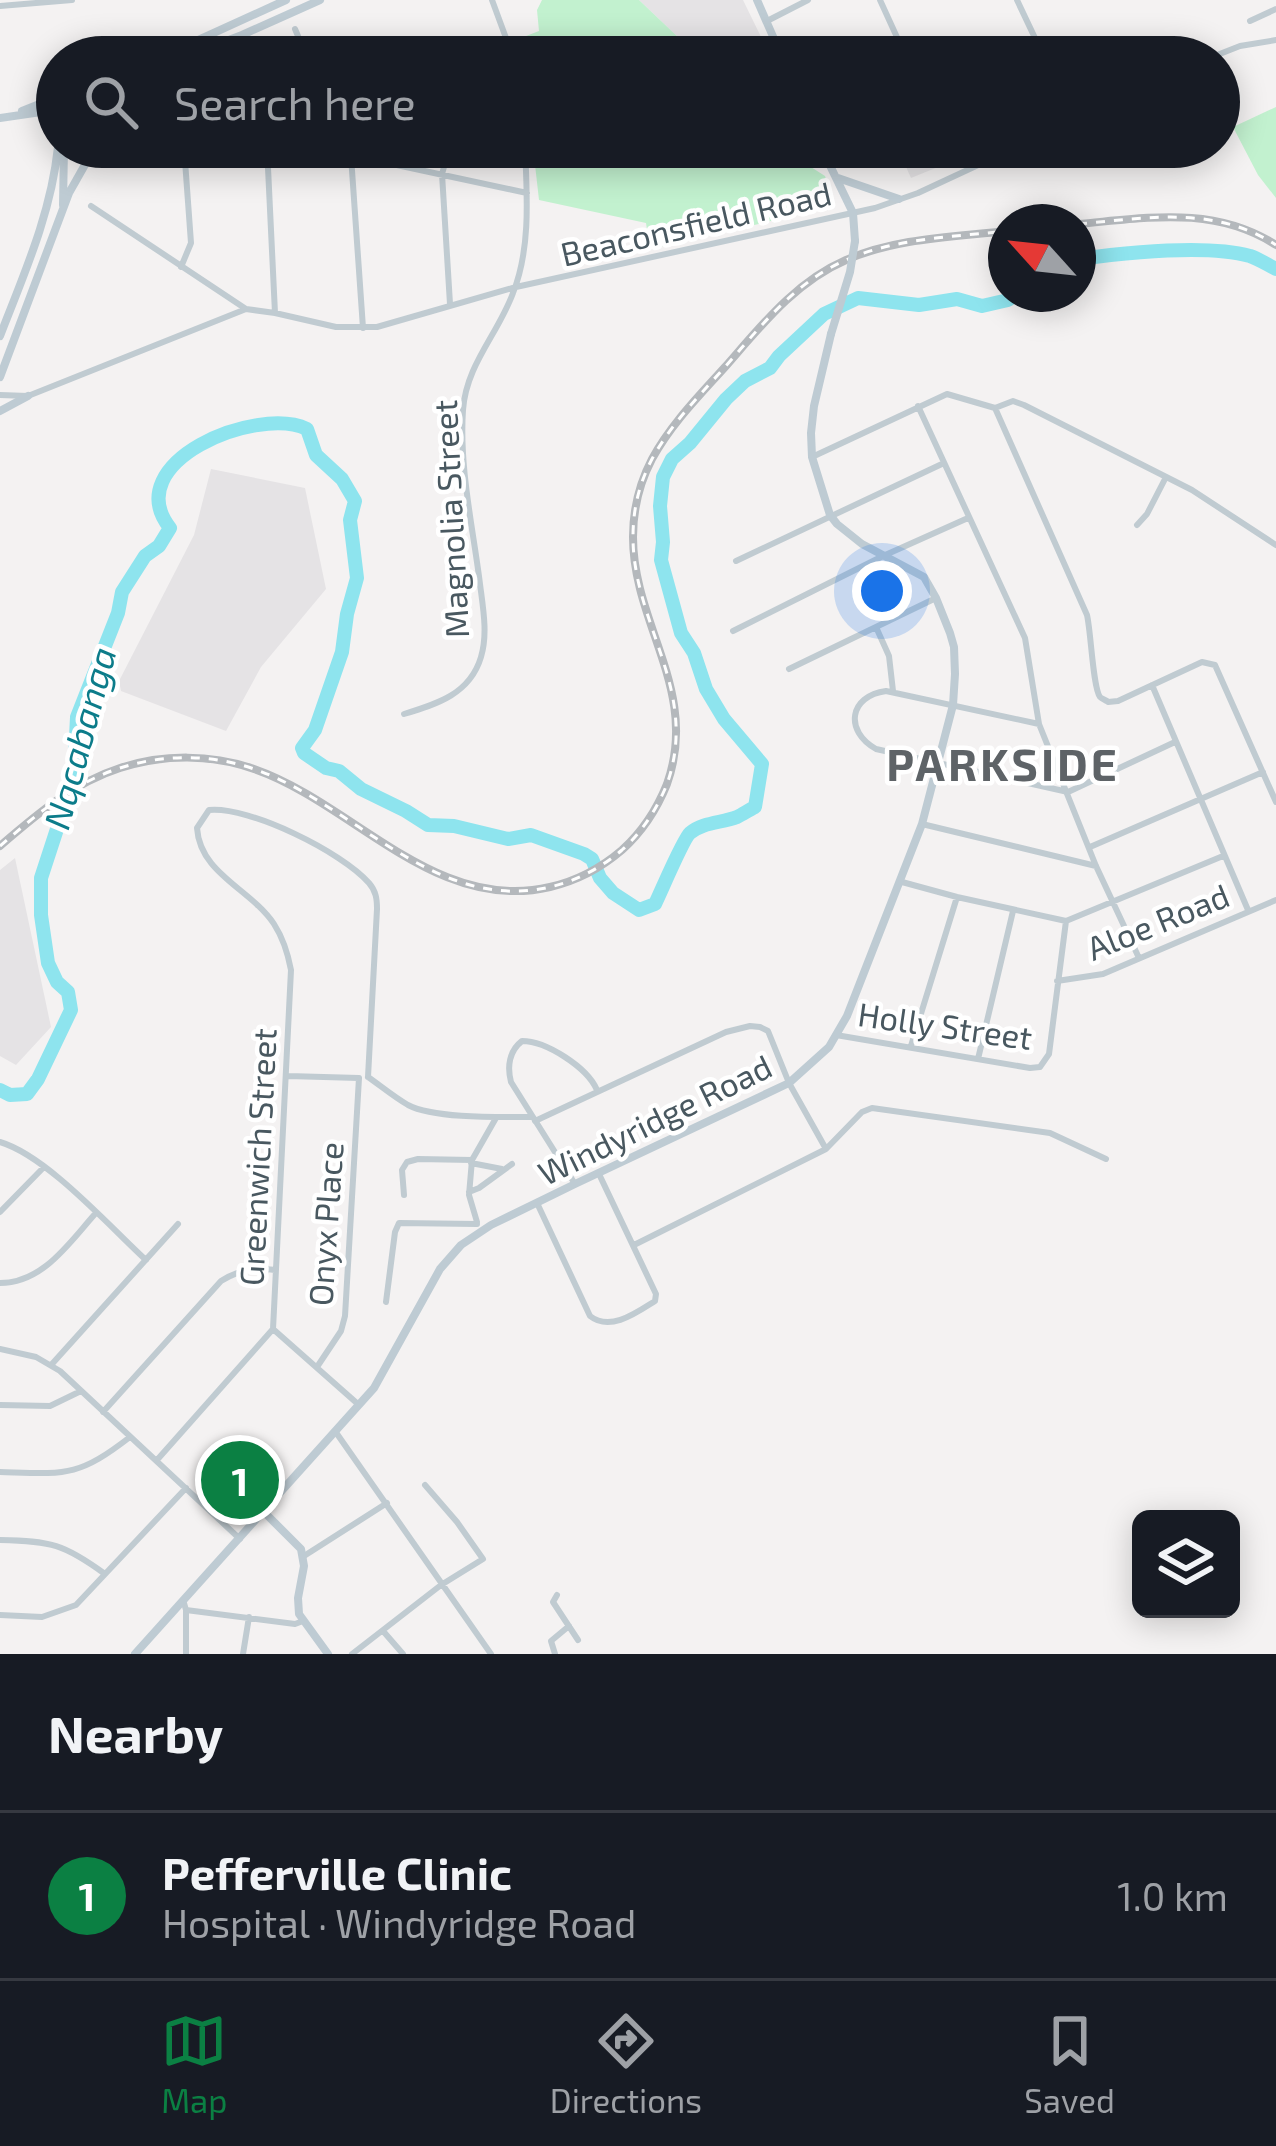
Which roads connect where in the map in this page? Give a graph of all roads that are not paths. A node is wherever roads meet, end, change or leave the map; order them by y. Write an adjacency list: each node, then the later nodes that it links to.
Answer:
1 (72, 0): 9 (street)
2 (286, 0): 15 (street)
3 (320, 0): 14 (street)
4 (492, 0): 17 (street)
5 (757, 0): 11 (street)
6 (808, 0): 11 (street)
7 (880, 0): 19 (street)
8 (1017, 0): 20 (street)
9 (6, 4)
10 (1276, 9): 12 (street)
11 (767, 21): 18 (street)
12 (1250, 21)
13 (295, 29): 16 (street)
14 (242, 35)
15 (207, 36)
16 (298, 36)
17 (505, 36)
18 (773, 36)
19 (896, 36)
20 (1033, 36)
21 (1276, 40): 22 (street)
22 (1240, 46)
23 (36, 105): 25 (street)
24 (36, 112): 25 (street)
25 (15, 113): 26 (street)
26 (0, 118)
27 (56, 168): 51 (street)
28 (62, 168): 43 (street)
29 (83, 168): 43 (street)
30 (186, 168): 45 (street)
31 (268, 168): 49 (street)
32 (350, 168): 50 (street)
33 (415, 168): 38 (street)
34 (444, 168): 38 (street)
35 (526, 168): 40 (street, Magnolia Street)
36 (832, 168): 39 (street)
37 (970, 168): 41 (street, Beaconsfield Road)
38 (442, 175): 40 (street); 47 (street)
39 (837, 178): 41 (street); 44 (street)
40 (527, 193): 46 (street, Magnolia Street)
41 (899, 200): 44 (street, Beaconsfield Road)
42 (92, 206): 45 (street)
43 (63, 209): 52 (street)
44 (853, 214): 46 (street, Beaconsfield Road); 58 (street, bridge)
45 (181, 266): 48 (street)
46 (516, 287): 47 (street, Beaconsfield Road); 74 (street, Magnolia Street)
47 (450, 305): 50 (street, Beaconsfield Road)
48 (246, 309): 49 (street); 54 (street)
49 (275, 313): 50 (street)
50 (363, 328)
51 (0, 336)
52 (0, 377)
53 (0, 394): 54 (street)
54 (28, 396): 57 (street)
55 (918, 406): 56 (street); 58 (street); 59 (street)
56 (995, 408): 60 (street); 71 (street)
57 (0, 411)
58 (812, 457): 61 (street)
59 (944, 463): 61 (street); 62 (street)
60 (1166, 477): 63 (street); 64 (street)
61 (830, 515): 65 (street); 66 (street)
62 (968, 518): 65 (street); 75 (street)
63 (1137, 525)
64 (1276, 545)
65 (883, 556): 67 (street); 69 (street)
66 (736, 562)
67 (936, 598): 68 (street); 73 (street, Windyridge Road)
68 (876, 627): 70 (street); 72 (street)
69 (733, 631)
70 (789, 669)
71 (1152, 685): 76 (street); 78 (street)
72 (893, 691): 73 (street); 77 (street)
73 (953, 705): 75 (street); 77 (street, Windyridge Road)
74 (404, 714)
75 (1039, 724): 79 (street)
76 (1175, 742): 79 (street); 80 (street)
77 (940, 764): 79 (street); 82 (street, Windyridge Road)
78 (1263, 772): 80 (street); 81 (street)
79 (1068, 792): 84 (street)
80 (1199, 799): 84 (street); 85 (street)
81 (1276, 802)
82 (922, 824): 86 (street); 87 (street, Windyridge Road)
83 (200, 847): 99 (street, Greenwich Street); 100 (street, Onyx Place)
84 (1090, 847): 86 (street)
85 (1223, 856): 90 (street); 92 (street)
86 (1096, 866): 90 (street)
87 (902, 882): 88 (street); 96 (street, Windyridge Road)
88 (957, 897): 91 (street); 97 (street)
89 (1276, 901): 92 (street, Aloe Road)
90 (1113, 902): 93 (street); 94 (street)
91 (1013, 910): 93 (street); 98 (street)
92 (1248, 910): 94 (street, Aloe Road)
93 (1066, 921): 95 (street, Holly Street)
94 (1139, 958): 95 (street, Aloe Road)
95 (1057, 981): 98 (street, Holly Street)
96 (836, 1035): 97 (street, Holly Street); 101 (street, Windyridge Road)
97 (911, 1046): 98 (street, Holly Street)
98 (978, 1059)
99 (286, 1076): 100 (street); 121 (street, Greenwich Street)
100 (363, 1077): 103 (street); 127 (street, Onyx Place)
101 (789, 1083): 102 (street); 106 (street); 110 (street, Windyridge Road)
102 (597, 1091): 104 (street); 104 (street)
103 (496, 1117): 104 (street); 108 (street)
104 (534, 1119): 111 (street)
105 (0, 1142): 109 (street)
106 (826, 1149): 107 (street); 119 (street)
107 (1106, 1159)
108 (471, 1161): 112 (street); 112 (street); 113 (street)
109 (44, 1167): 115 (street); 116 (street)
110 (598, 1172): 111 (street, Windyridge Road); 119 (street)
111 (575, 1184): 114 (street, Windyridge Road)
112 (469, 1192): 118 (street)
113 (404, 1196)
114 (537, 1203): 118 (street, Windyridge Road); 119 (street)
115 (0, 1212)
116 (95, 1213): 120 (street); 122 (street)
117 (178, 1225): 120 (street)
118 (478, 1228): 123 (street); 130 (street, Windyridge Road)
119 (634, 1245)
120 (146, 1260): 126 (street)
121 (275, 1270): 124 (street, Greenwich Street); 131 (street)
122 (0, 1283)
123 (386, 1301)
124 (273, 1329): 127 (street); 134 (street, Greenwich Street)
125 (0, 1349): 126 (street)
126 (52, 1364): 128 (street)
127 (317, 1366): 130 (street)
128 (81, 1391): 129 (street); 131 (street)
129 (0, 1405)
130 (359, 1405): 132 (street, Windyridge Road)
131 (103, 1412): 133 (street)
132 (335, 1430): 138 (street); 139 (street, Windyridge Road)
133 (130, 1437): 134 (street); 135 (street)
134 (157, 1460): 137 (street)
135 (0, 1472)
136 (424, 1485): 144 (street)
137 (186, 1488): 140 (street); 143 (street)
138 (387, 1503): 142 (street); 144 (street)
139 (264, 1512): 140 (street, Windyridge Road); 142 (street)
140 (240, 1539): 146 (street, Windyridge Road)
141 (0, 1540): 143 (street)
142 (304, 1556): 149 (street)
143 (104, 1574): 147 (street)
144 (441, 1586): 151 (street); 159 (street)
145 (557, 1595): 150 (street)
146 (185, 1606): 148 (street); 153 (street, Windyridge Road); 154 (street)
147 (0, 1615)
148 (249, 1617): 149 (street); 155 (street)
149 (303, 1621): 156 (street)
150 (569, 1626): 152 (street); 160 (street)
151 (383, 1631): 157 (street); 158 (street)
152 (578, 1640)
153 (135, 1654)
154 (186, 1654)
155 (243, 1654)
156 (328, 1654)
157 (352, 1654)
158 (403, 1654)
159 (491, 1654)
160 (555, 1654)

